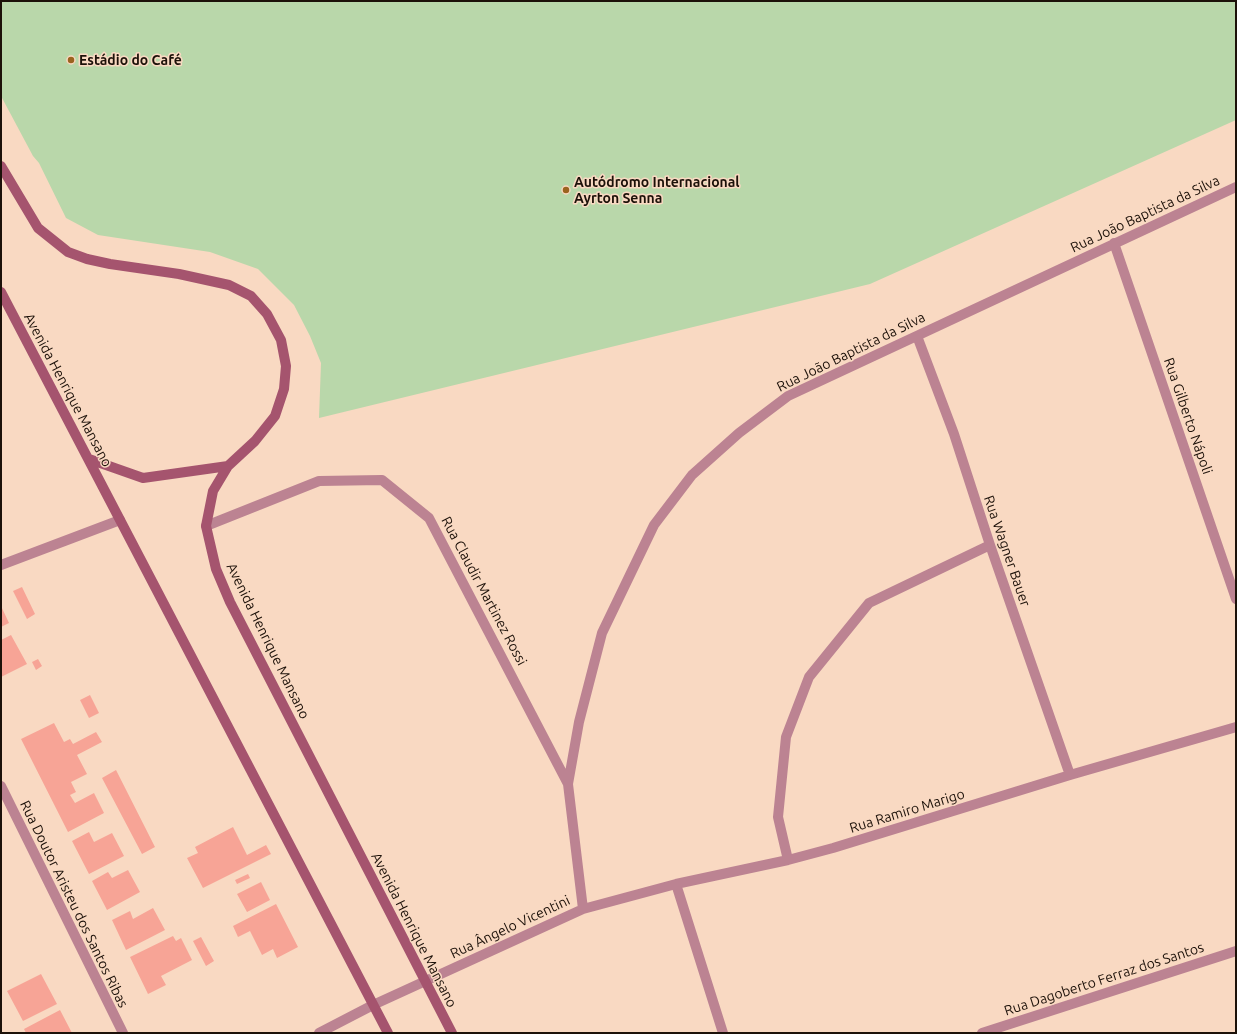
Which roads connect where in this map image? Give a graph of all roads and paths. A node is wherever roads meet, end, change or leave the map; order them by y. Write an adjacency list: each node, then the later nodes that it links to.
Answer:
1 (1, 166): 7 (street, Avenida Henrique Mansano)
2 (1236, 187): 3 (street, Rua João Baptista da Silva)
3 (1114, 243): 5 (street, Rua João Baptista da Silva); 12 (street, Rua Gilberto Nápoli)
4 (1, 292): 6 (street, Avenida Henrique Mansano)
5 (917, 336): 10 (street, Rua Wagner Bauer); 15 (street, Rua João Baptista da Silva)
6 (89, 460): 7 (street); 8 (street, Avenida Henrique Mansano)
7 (228, 466): 9 (street, Avenida Henrique Mansano)
8 (120, 520): 11 (street); 22 (street, Avenida Henrique Mansano)
9 (206, 526): 15 (street, Rua Claudir Martinez Rossi); 21 (street, Avenida Henrique Mansano)
10 (990, 545): 14 (street, Rua Wagner Bauer); 17 (street)
11 (1, 565)
12 (1236, 599)
13 (1236, 727): 14 (street, Rua Ramiro Marigo)
14 (1070, 775): 17 (street, Rua Ramiro Marigo)
15 (568, 784): 19 (street, Rua Claudir Martinez Rossi)
16 (1, 786): 23 (street, Rua Doutor Aristeu dos Santos Ribas)
17 (788, 860): 18 (street, Rua Ramiro Marigo)
18 (676, 884): 19 (street, Rua Ramiro Marigo); 27 (street)
19 (583, 909): 21 (street, Rua Ângelo Vicentini)
20 (1236, 951): 28 (street, Rua Dagoberto Ferraz dos Santos)
21 (425, 982): 22 (street, Rua Ângelo Vicentini); 26 (street, Avenida Henrique Mansano)
22 (373, 1005): 24 (street, Rua Ângelo Vicentini); 25 (street, Avenida Henrique Mansano)
23 (123, 1033)
24 (319, 1033)
25 (388, 1033)
26 (452, 1033)
27 (723, 1033)
28 (982, 1033)

